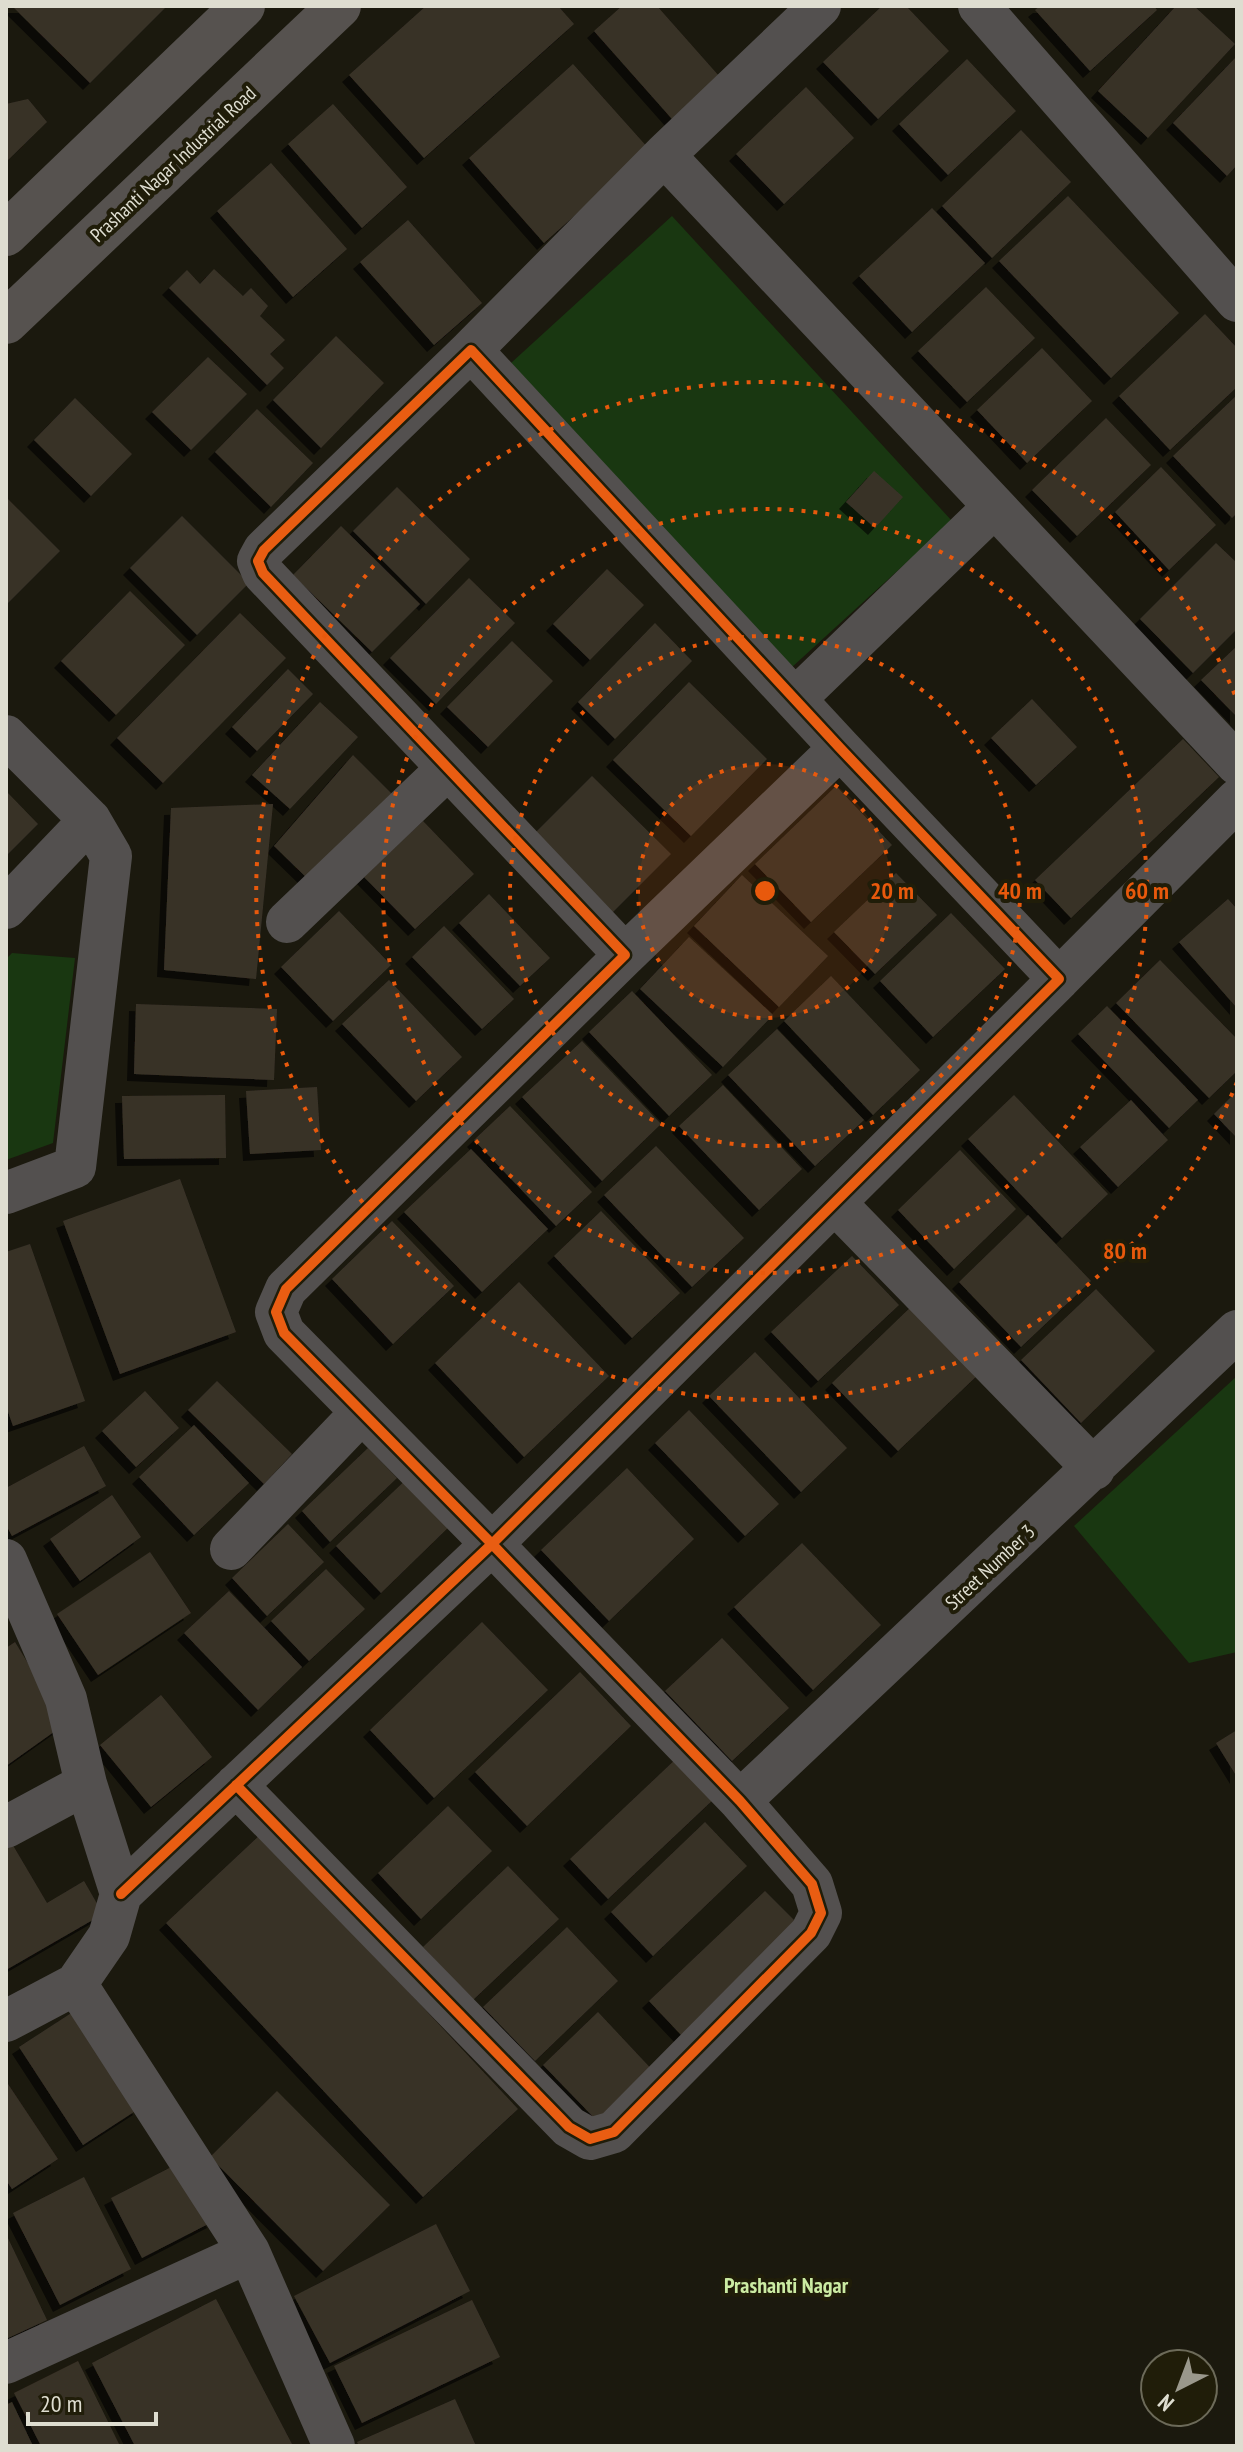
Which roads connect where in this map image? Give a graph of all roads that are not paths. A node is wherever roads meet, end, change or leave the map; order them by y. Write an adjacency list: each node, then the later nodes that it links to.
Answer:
1 (243, 6): 6 (street)
2 (339, 6): 8 (street, Prashanti Nagar Industrial Road)
3 (820, 6): 5 (street)
4 (979, 6): 7 (street)
5 (664, 155): 9 (street); 10 (street)
6 (6, 234)
7 (1237, 301)
8 (6, 322)
9 (471, 350): 11 (street); 15 (street)
10 (994, 507): 11 (street); 14 (street)
11 (795, 699): 13 (street)
12 (6, 736): 17 (street)
13 (840, 748): 20 (street); 21 (street)
14 (1237, 764)
15 (448, 768): 19 (street); 20 (street)
16 (1237, 800): 21 (street)
17 (90, 820): 18 (street); 22 (street)
18 (6, 908)
19 (287, 922)
20 (625, 955): 25 (street)
21 (1059, 979): 23 (street)
22 (6, 1193)
23 (835, 1203): 26 (street); 27 (street)
24 (1237, 1331): 26 (street, Street Number 3)
25 (361, 1413): 27 (street); 28 (street)
26 (1094, 1469): 32 (street, Street Number 3)
27 (492, 1544): 31 (street); 32 (street)
28 (231, 1549)
29 (6, 1560): 30 (street)
30 (86, 1784): 33 (street); 34 (street)
31 (236, 1785): 32 (street); 34 (street)
32 (740, 1801)
33 (6, 1827)
34 (121, 1894): 35 (street)
35 (76, 1984): 36 (street); 37 (street)
36 (6, 2021)
37 (249, 2252): 38 (street); 39 (street)
38 (6, 2363)
39 (334, 2446)

